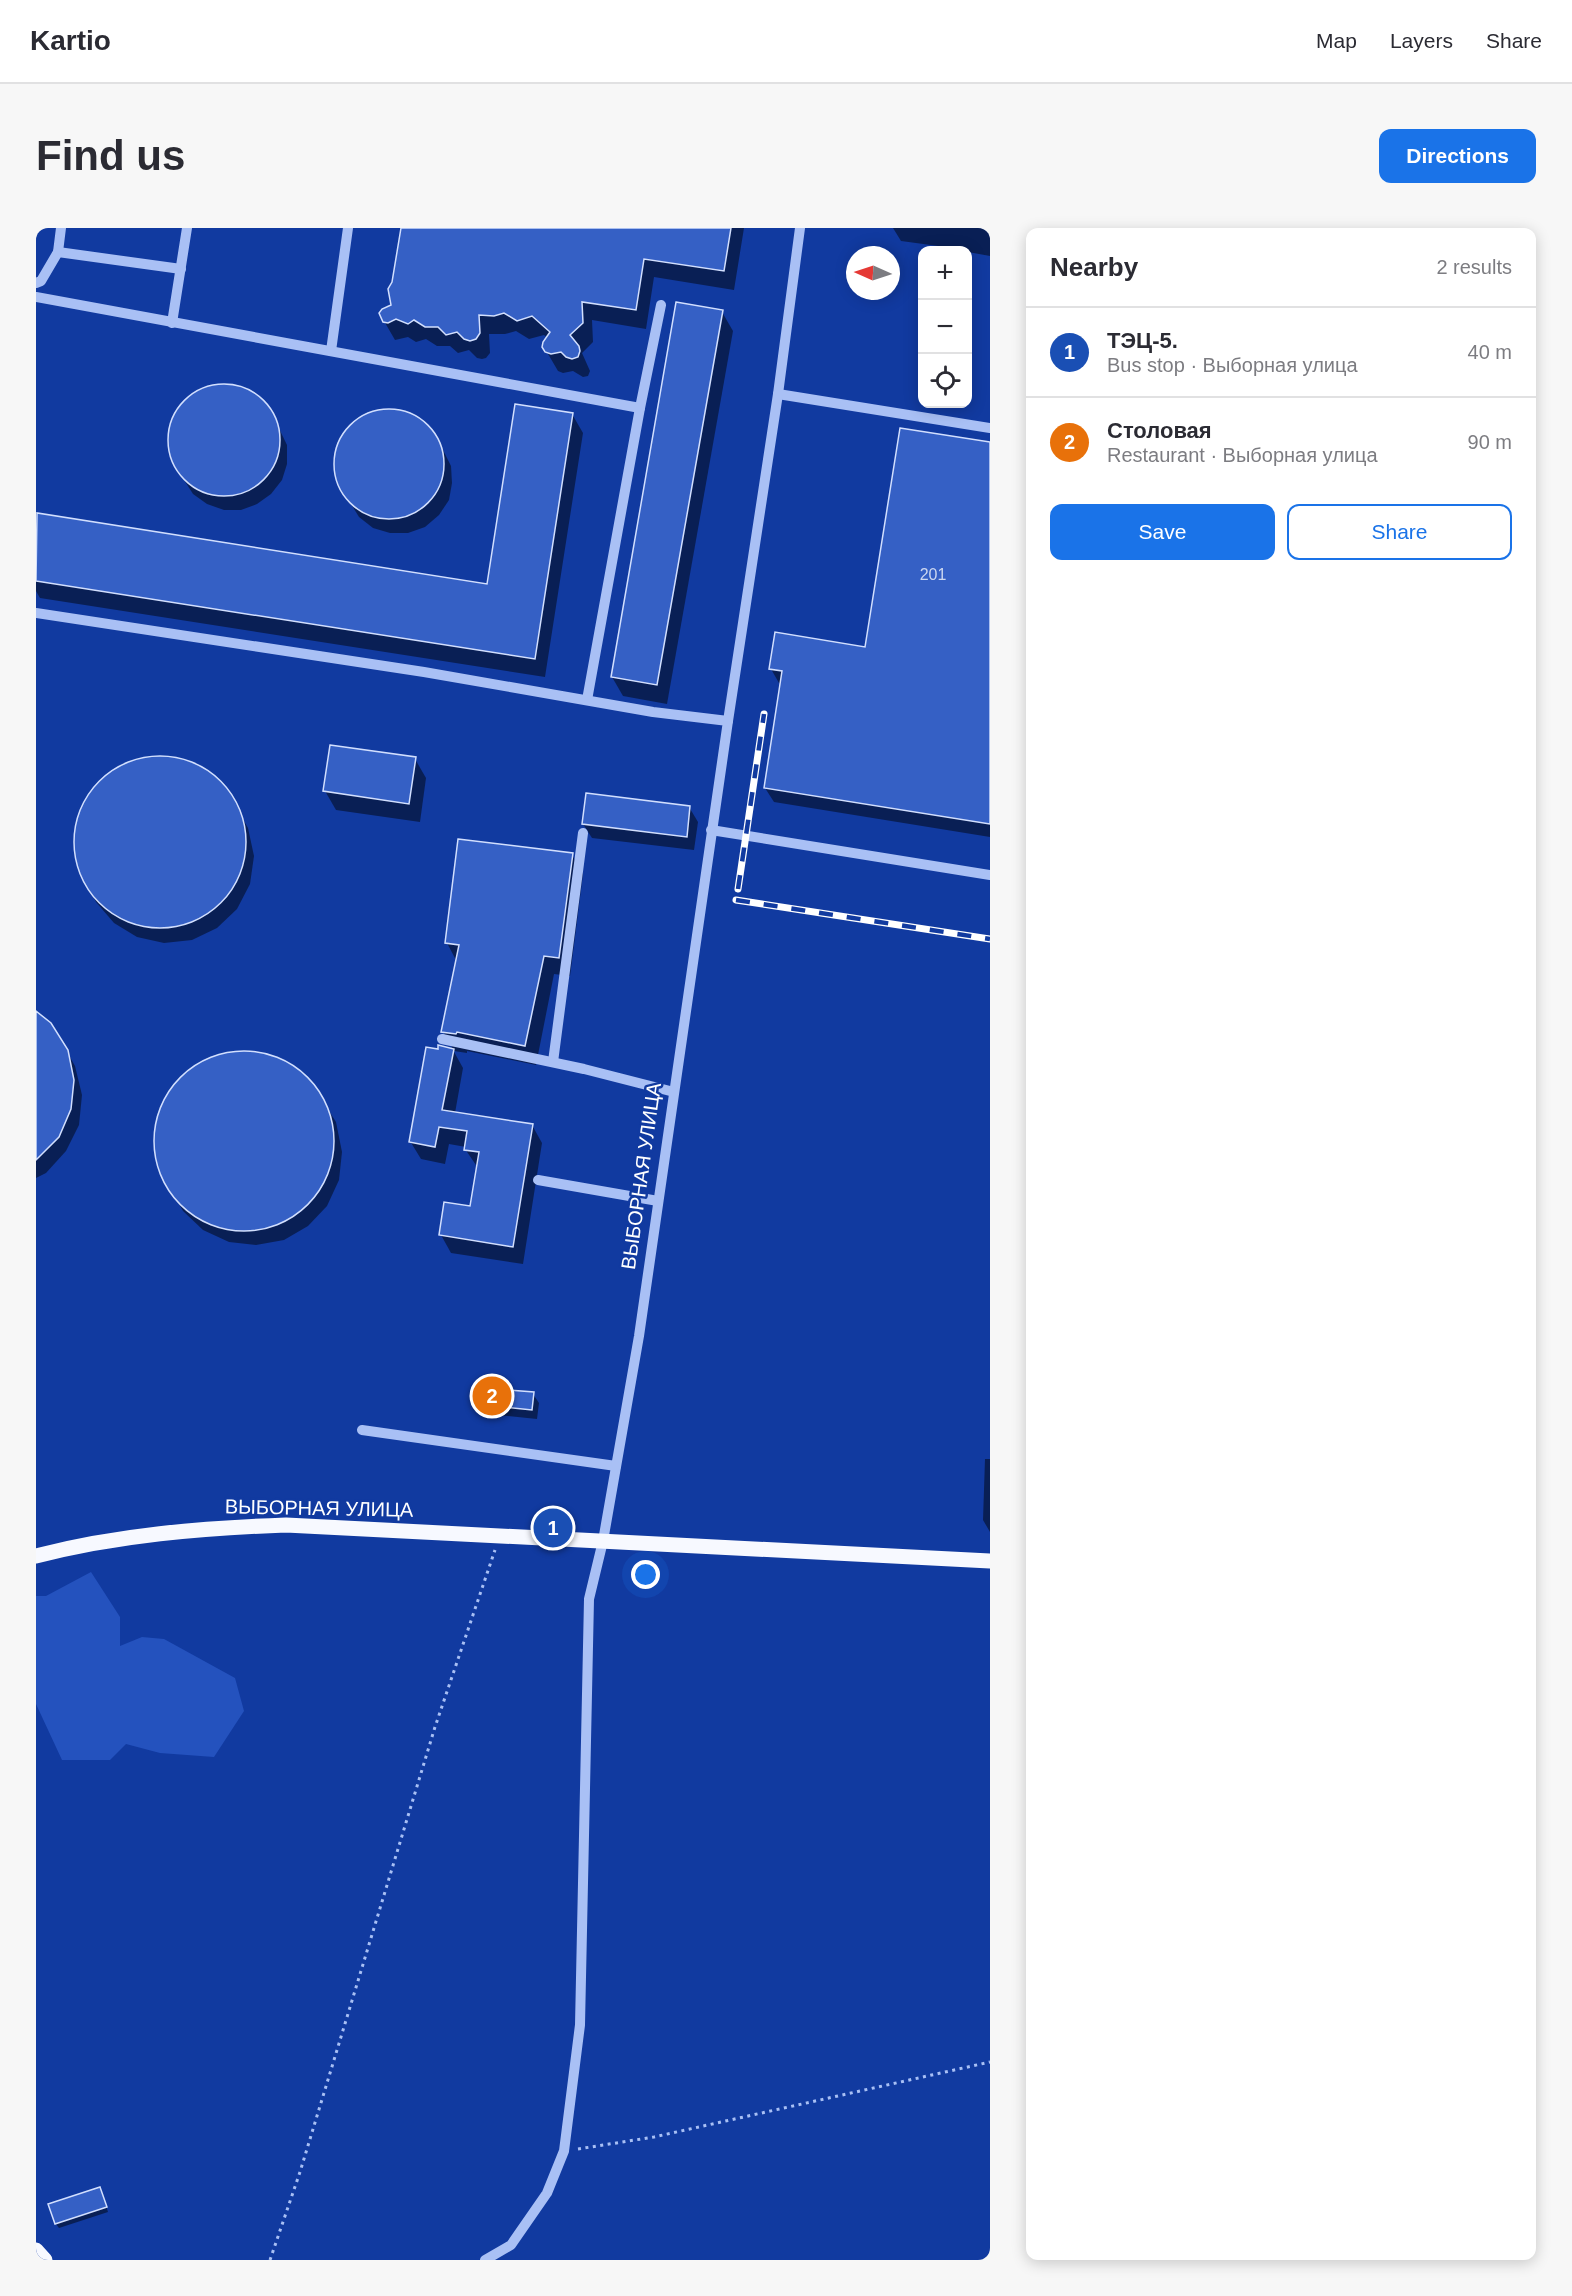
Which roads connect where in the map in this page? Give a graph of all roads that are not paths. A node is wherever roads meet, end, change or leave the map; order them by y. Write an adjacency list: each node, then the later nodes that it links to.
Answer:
1 (61, 228): 5 (street)
2 (187, 228): 6 (street)
3 (348, 228): 11 (street)
4 (800, 228): 12 (street, ВЫБОРНАЯ УЛИЦА)
5 (58, 252): 6 (street); 7 (street)
6 (181, 269): 10 (street)
7 (36, 283)
8 (36, 297): 10 (street)
9 (662, 305): 13 (street)
10 (172, 323): 11 (street)
11 (331, 351): 13 (street)
12 (778, 394): 14 (street); 17 (street, ВЫБОРНАЯ УЛИЦА)
13 (640, 408): 16 (street)
14 (990, 428)
15 (36, 613): 16 (street)
16 (587, 700): 17 (street)
17 (728, 721): 18 (street, ВЫБОРНАЯ УЛИЦА)
18 (711, 830): 20 (street); 23 (street, ВЫБОРНАЯ УЛИЦА)
19 (583, 833): 22 (street)
20 (990, 875)
21 (442, 1039): 22 (street)
22 (553, 1062): 23 (street)
23 (674, 1092): 25 (street, ВЫБОРНАЯ УЛИЦА)
24 (538, 1180): 25 (street)
25 (658, 1201): 27 (street, ВЫБОРНАЯ УЛИЦА)
26 (362, 1430): 27 (street)
27 (616, 1466): 28 (street, ВЫБОРНАЯ УЛИЦА)
28 (603, 1541): 29 (main road, ВЫБОРНАЯ УЛИЦА); 30 (main road, ВЫБОРНАЯ УЛИЦА); 33 (street)
29 (36, 1556)
30 (990, 1561)
31 (36, 2250): 32 (main road)
32 (45, 2260)
33 (485, 2260)

